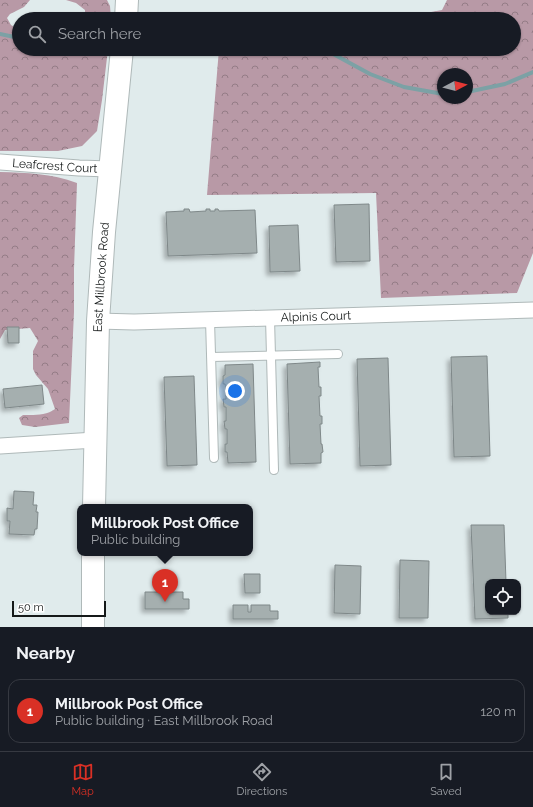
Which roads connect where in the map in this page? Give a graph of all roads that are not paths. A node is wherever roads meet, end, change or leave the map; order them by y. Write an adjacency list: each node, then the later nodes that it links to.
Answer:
1 (121, 56): 3 (main road, East Millbrook Road)
2 (0, 162): 3 (street, Leafcrest Court)
3 (110, 169): 7 (main road, East Millbrook Road)
4 (533, 310): 5 (street, Alpinis Court)
5 (270, 318): 6 (street, Alpinis Court); 9 (lane)
6 (210, 320): 7 (street, Alpinis Court); 10 (lane)
7 (98, 321): 11 (main road, East Millbrook Road)
8 (338, 354): 9 (lane)
9 (271, 356): 10 (lane); 14 (lane)
10 (211, 357): 13 (lane)
11 (96, 440): 12 (street); 15 (main road, East Millbrook Road)
12 (0, 446)
13 (214, 458)
14 (274, 470)
15 (94, 504)
16 (93, 556): 17 (main road)
17 (93, 627)

